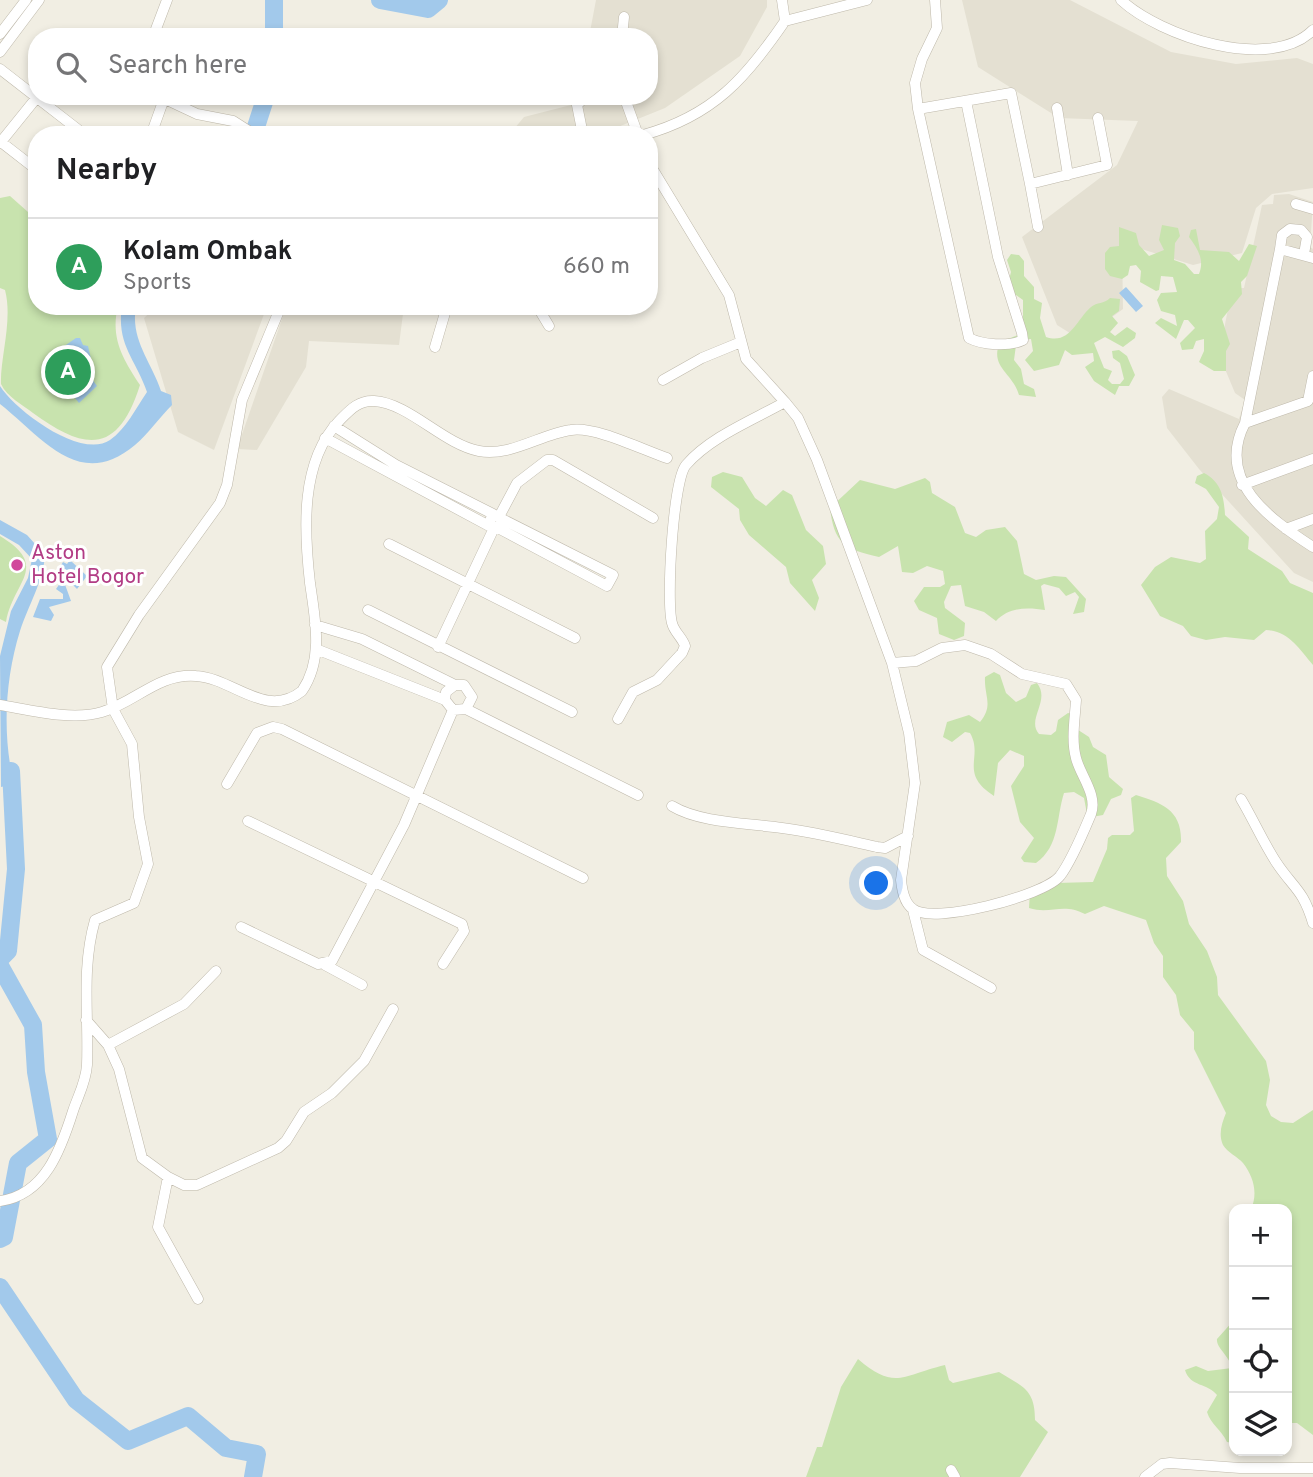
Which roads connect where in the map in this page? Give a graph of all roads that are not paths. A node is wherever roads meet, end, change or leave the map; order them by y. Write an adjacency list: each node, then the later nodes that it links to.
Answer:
1 (26, 0): 13 (street)
2 (39, 0): 14 (street)
3 (167, 0): 10 (street)
4 (782, 0): 9 (street)
5 (867, 0): 9 (street)
6 (935, 0): 25 (street)
7 (1121, 0): 12 (street)
8 (624, 18): 11 (street)
9 (785, 21): 32 (street)
10 (156, 28)
11 (623, 28)
12 (1313, 31)
13 (0, 34)
14 (0, 52)
15 (0, 69): 16 (street)
16 (28, 90)
17 (965, 101): 25 (street); 25 (street); 37 (street)
18 (31, 105): 33 (street)
19 (47, 105): 27 (street)
20 (162, 105): 28 (street)
21 (179, 105): 29 (street)
22 (577, 105): 30 (street)
23 (628, 105): 31 (street)
24 (1058, 108): 35 (street)
25 (918, 109)
26 (1098, 118): 35 (street)
27 (74, 126)
28 (154, 126)
29 (241, 126)
30 (581, 126)
31 (636, 126)
32 (658, 129)
33 (0, 143): 34 (street)
34 (28, 163)
35 (1068, 175): 37 (street)
36 (658, 178): 47 (street)
37 (1030, 184): 40 (street)
38 (1296, 204): 39 (street)
39 (1313, 209)
40 (1038, 227)
41 (1280, 249): 42 (street); 42 (street); 53 (street)
42 (1309, 256)
43 (277, 315): 83 (street)
44 (444, 315): 48 (street)
45 (542, 315): 46 (street)
46 (549, 326)
47 (741, 342): 50 (street); 52 (street)
48 (435, 346)
49 (1313, 376): 51 (street)
50 (663, 380)
51 (1311, 400): 53 (street)
52 (785, 402): 79 (street); 87 (street)
53 (1245, 423): 61 (street)
54 (334, 426): 55 (street); 56 (street); 57 (street)
55 (326, 438): 59 (street); 75 (street)
56 (368, 447): 59 (street); 60 (street)
57 (667, 458)
58 (1313, 459): 61 (street)
59 (362, 460): 60 (street)
60 (413, 479): 62 (street); 63 (street)
61 (1242, 485): 67 (street)
62 (446, 489): 63 (street); 66 (street)
63 (442, 499): 66 (street)
64 (653, 517): 66 (street)
65 (1313, 519): 67 (street)
66 (496, 521): 69 (street); 73 (street)
67 (1286, 529): 70 (street)
68 (388, 544): 73 (street)
69 (539, 545): 71 (street); 72 (street)
70 (1313, 547)
71 (569, 555): 72 (street); 72 (street)
72 (564, 566)
73 (467, 586): 76 (street); 77 (street)
74 (368, 610): 77 (street)
75 (315, 625): 78 (street); 80 (street)
76 (575, 639)
77 (438, 647): 86 (street)
78 (316, 649): 81 (street); 83 (street)
79 (892, 663): 94 (street); 97 (street)
80 (455, 685): 81 (street); 84 (street)
81 (445, 700): 85 (street)
82 (0, 705): 83 (street)
83 (113, 709): 106 (street)
84 (467, 709): 85 (street); 89 (street)
85 (453, 710): 90 (street)
86 (572, 712)
87 (618, 719)
88 (226, 784): 90 (street)
89 (638, 794)
90 (417, 796): 95 (street); 96 (street)
91 (1241, 799): 98 (street)
92 (672, 806): 94 (street)
93 (248, 821): 96 (street)
94 (908, 836): 97 (street)
95 (583, 878)
96 (374, 881): 100 (street); 101 (street)
97 (913, 910): 104 (street)
98 (1313, 923)
99 (242, 927): 101 (street)
100 (443, 964)
101 (325, 965): 103 (street)
102 (216, 971): 107 (street)
103 (362, 985)
104 (991, 988)
105 (393, 1009): 108 (street)
106 (85, 1019): 107 (street); 109 (street)
107 (108, 1045): 108 (street)
108 (169, 1177): 110 (street)
109 (1, 1201)
110 (198, 1299)
111 (1313, 1468): 112 (street)
112 (1145, 1477)

